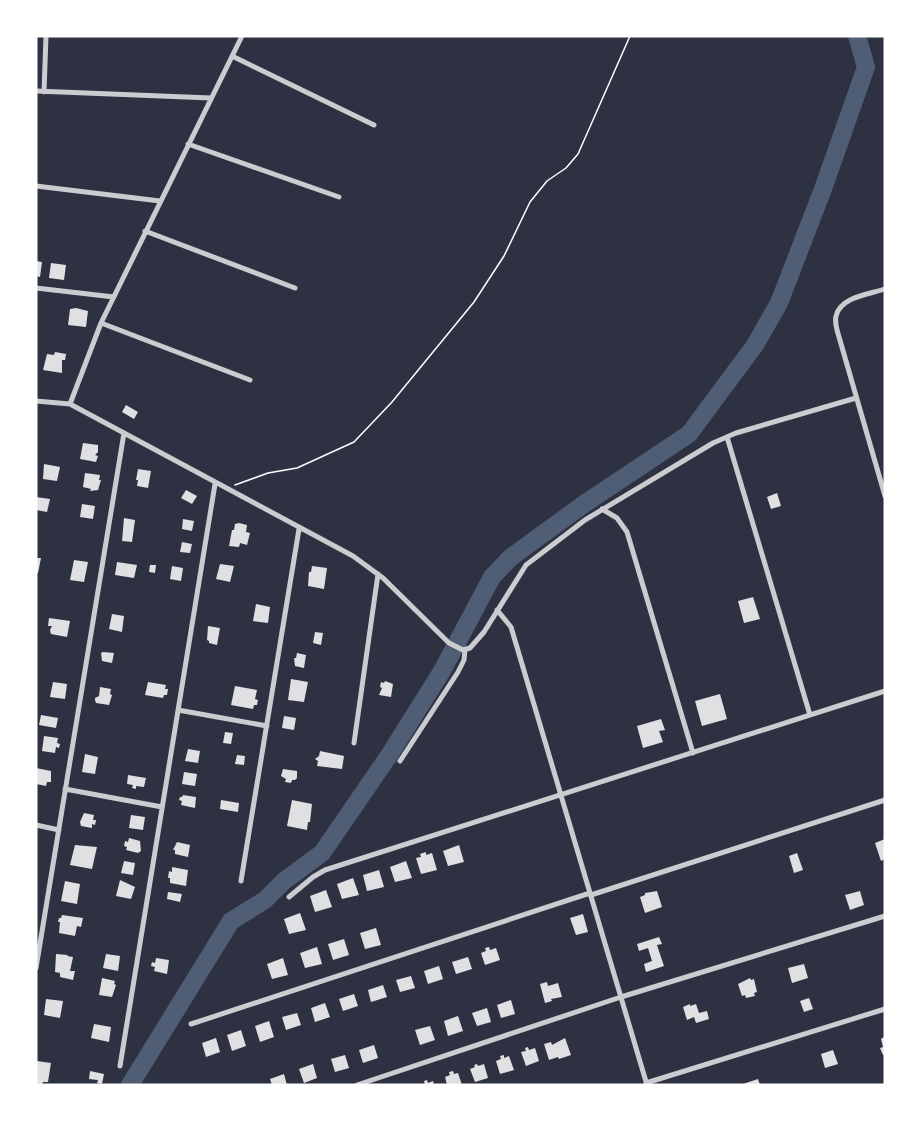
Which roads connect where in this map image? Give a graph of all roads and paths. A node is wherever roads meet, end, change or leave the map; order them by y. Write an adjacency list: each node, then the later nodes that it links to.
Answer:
1 (46, 36): 6 (street)
2 (242, 36): 4 (street)
3 (630, 36): 26 (path)
4 (232, 56): 7 (street); 8 (street)
5 (36, 91): 6 (street)
6 (44, 92): 7 (street)
7 (211, 98): 9 (street)
8 (374, 125)
9 (188, 144): 11 (street); 12 (street)
10 (36, 186): 12 (street)
11 (339, 197)
12 (160, 201): 13 (street)
13 (145, 231): 15 (street); 17 (street)
14 (36, 288): 17 (street)
15 (295, 288)
16 (885, 289): 20 (street)
17 (114, 297): 18 (street)
18 (101, 323): 19 (street); 22 (street)
19 (250, 380)
20 (856, 398): 24 (street); 27 (street)
21 (36, 402): 22 (street)
22 (70, 404): 23 (street)
23 (124, 433): 25 (street); 40 (street)
24 (727, 436): 28 (street); 35 (street)
25 (215, 484): 26 (street); 34 (street)
26 (226, 487): 29 (street)
27 (885, 496)
28 (602, 509): 31 (street); 38 (street)
29 (299, 529): 30 (street); 36 (street)
30 (378, 574): 32 (street); 37 (street)
31 (497, 610): 32 (street); 41 (street)
32 (465, 650): 39 (street)
33 (885, 691): 35 (street)
34 (178, 710): 36 (street); 43 (street)
35 (810, 715): 38 (street)
36 (267, 726): 46 (street)
37 (354, 743)
38 (693, 753): 41 (street)
39 (400, 761)
40 (65, 789): 43 (street); 45 (street)
41 (563, 795): 47 (street); 48 (street)
42 (885, 800): 47 (street)
43 (162, 807): 54 (street)
44 (36, 825): 45 (street)
45 (59, 830): 50 (street)
46 (241, 880)
47 (590, 894): 51 (street); 53 (street)
48 (289, 897)
49 (885, 916): 51 (street)
50 (36, 968)
51 (621, 997): 55 (street); 56 (street)
52 (885, 1009): 55 (street)
53 (190, 1024)
54 (120, 1065)
55 (647, 1084)
56 (357, 1085)

